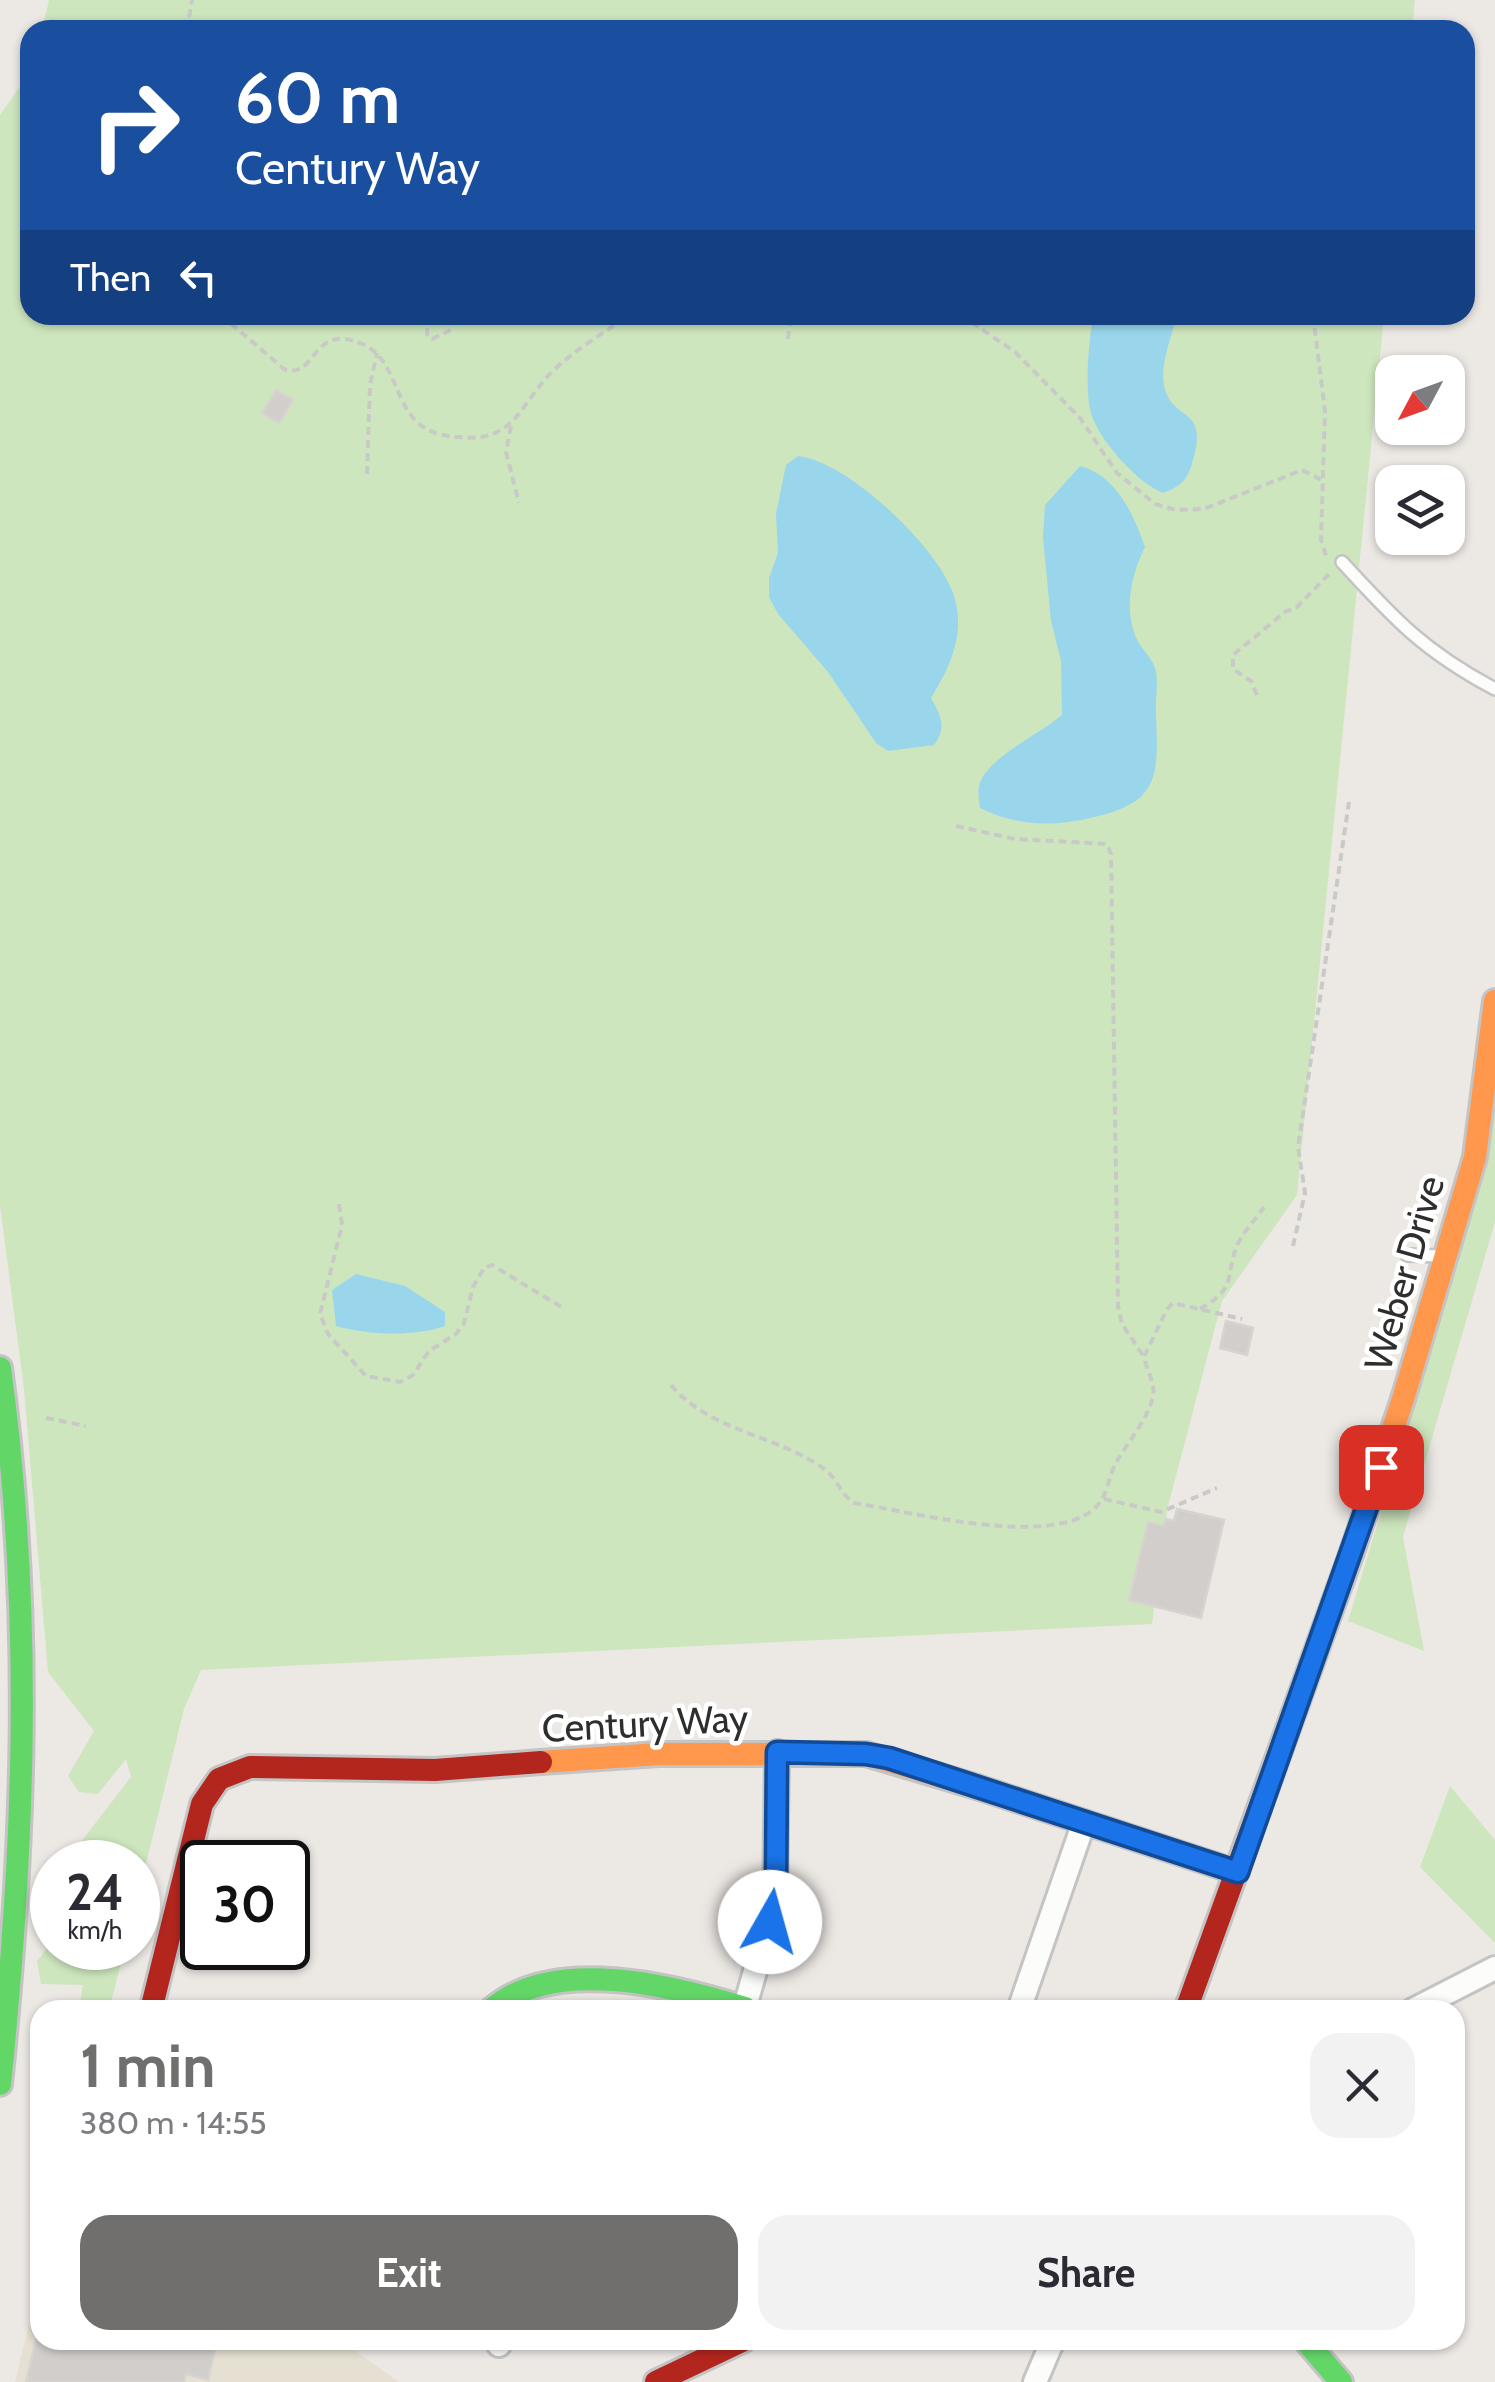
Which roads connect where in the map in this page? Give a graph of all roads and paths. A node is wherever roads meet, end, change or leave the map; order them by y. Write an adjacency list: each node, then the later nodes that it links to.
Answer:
1 (233, 325): 9 (path)
2 (427, 325): 3 (path)
3 (452, 325)
4 (615, 325): 10 (path)
5 (790, 325): 8 (path)
6 (975, 325): 12 (path)
7 (1315, 325): 12 (path)
8 (788, 339)
9 (376, 353): 10 (path); 11 (path)
10 (511, 426): 13 (path)
11 (367, 474)
12 (1324, 481): 16 (path)
13 (520, 503)
14 (1342, 562): 15 (lane)
15 (1495, 689)
16 (1257, 695)
17 (1350, 802): 22 (path)
18 (956, 826): 28 (path)
19 (1495, 1001): 24 (main road, Weber Drive)
20 (338, 1204): 25 (path)
21 (1264, 1206): 26 (path)
22 (1293, 1246)
23 (1407, 1255): 24 (lane)
24 (1441, 1256): 38 (main road, Weber Drive)
25 (563, 1308)
26 (1200, 1310): 27 (path); 28 (path)
27 (1242, 1319)
28 (1144, 1357): 34 (path)
29 (0, 1368): 35 (main road)
30 (672, 1384): 34 (path)
31 (46, 1418): 32 (path)
32 (86, 1426)
33 (1217, 1488): 34 (path)
34 (1102, 1499)
35 (10, 1560): 47 (main road)
36 (777, 1752): 37 (main road, Century Way); 40 (main road, Century Way); 43 (street)
37 (1084, 1822): 38 (main road, Century Way); 44 (street)
38 (1238, 1872): 45 (main road, Weber Drive)
39 (1495, 1968): 46 (street)
40 (153, 2000)
41 (505, 2000): 42 (main road)
42 (718, 2000)
43 (746, 2000)
44 (1022, 2000)
45 (1190, 2000)
46 (1433, 2000)
47 (0, 2084)
48 (723, 2350): 51 (main road)
49 (1049, 2350): 52 (street)
50 (1313, 2350): 53 (main road)
51 (656, 2382)
52 (1035, 2382)
53 (1340, 2382)

